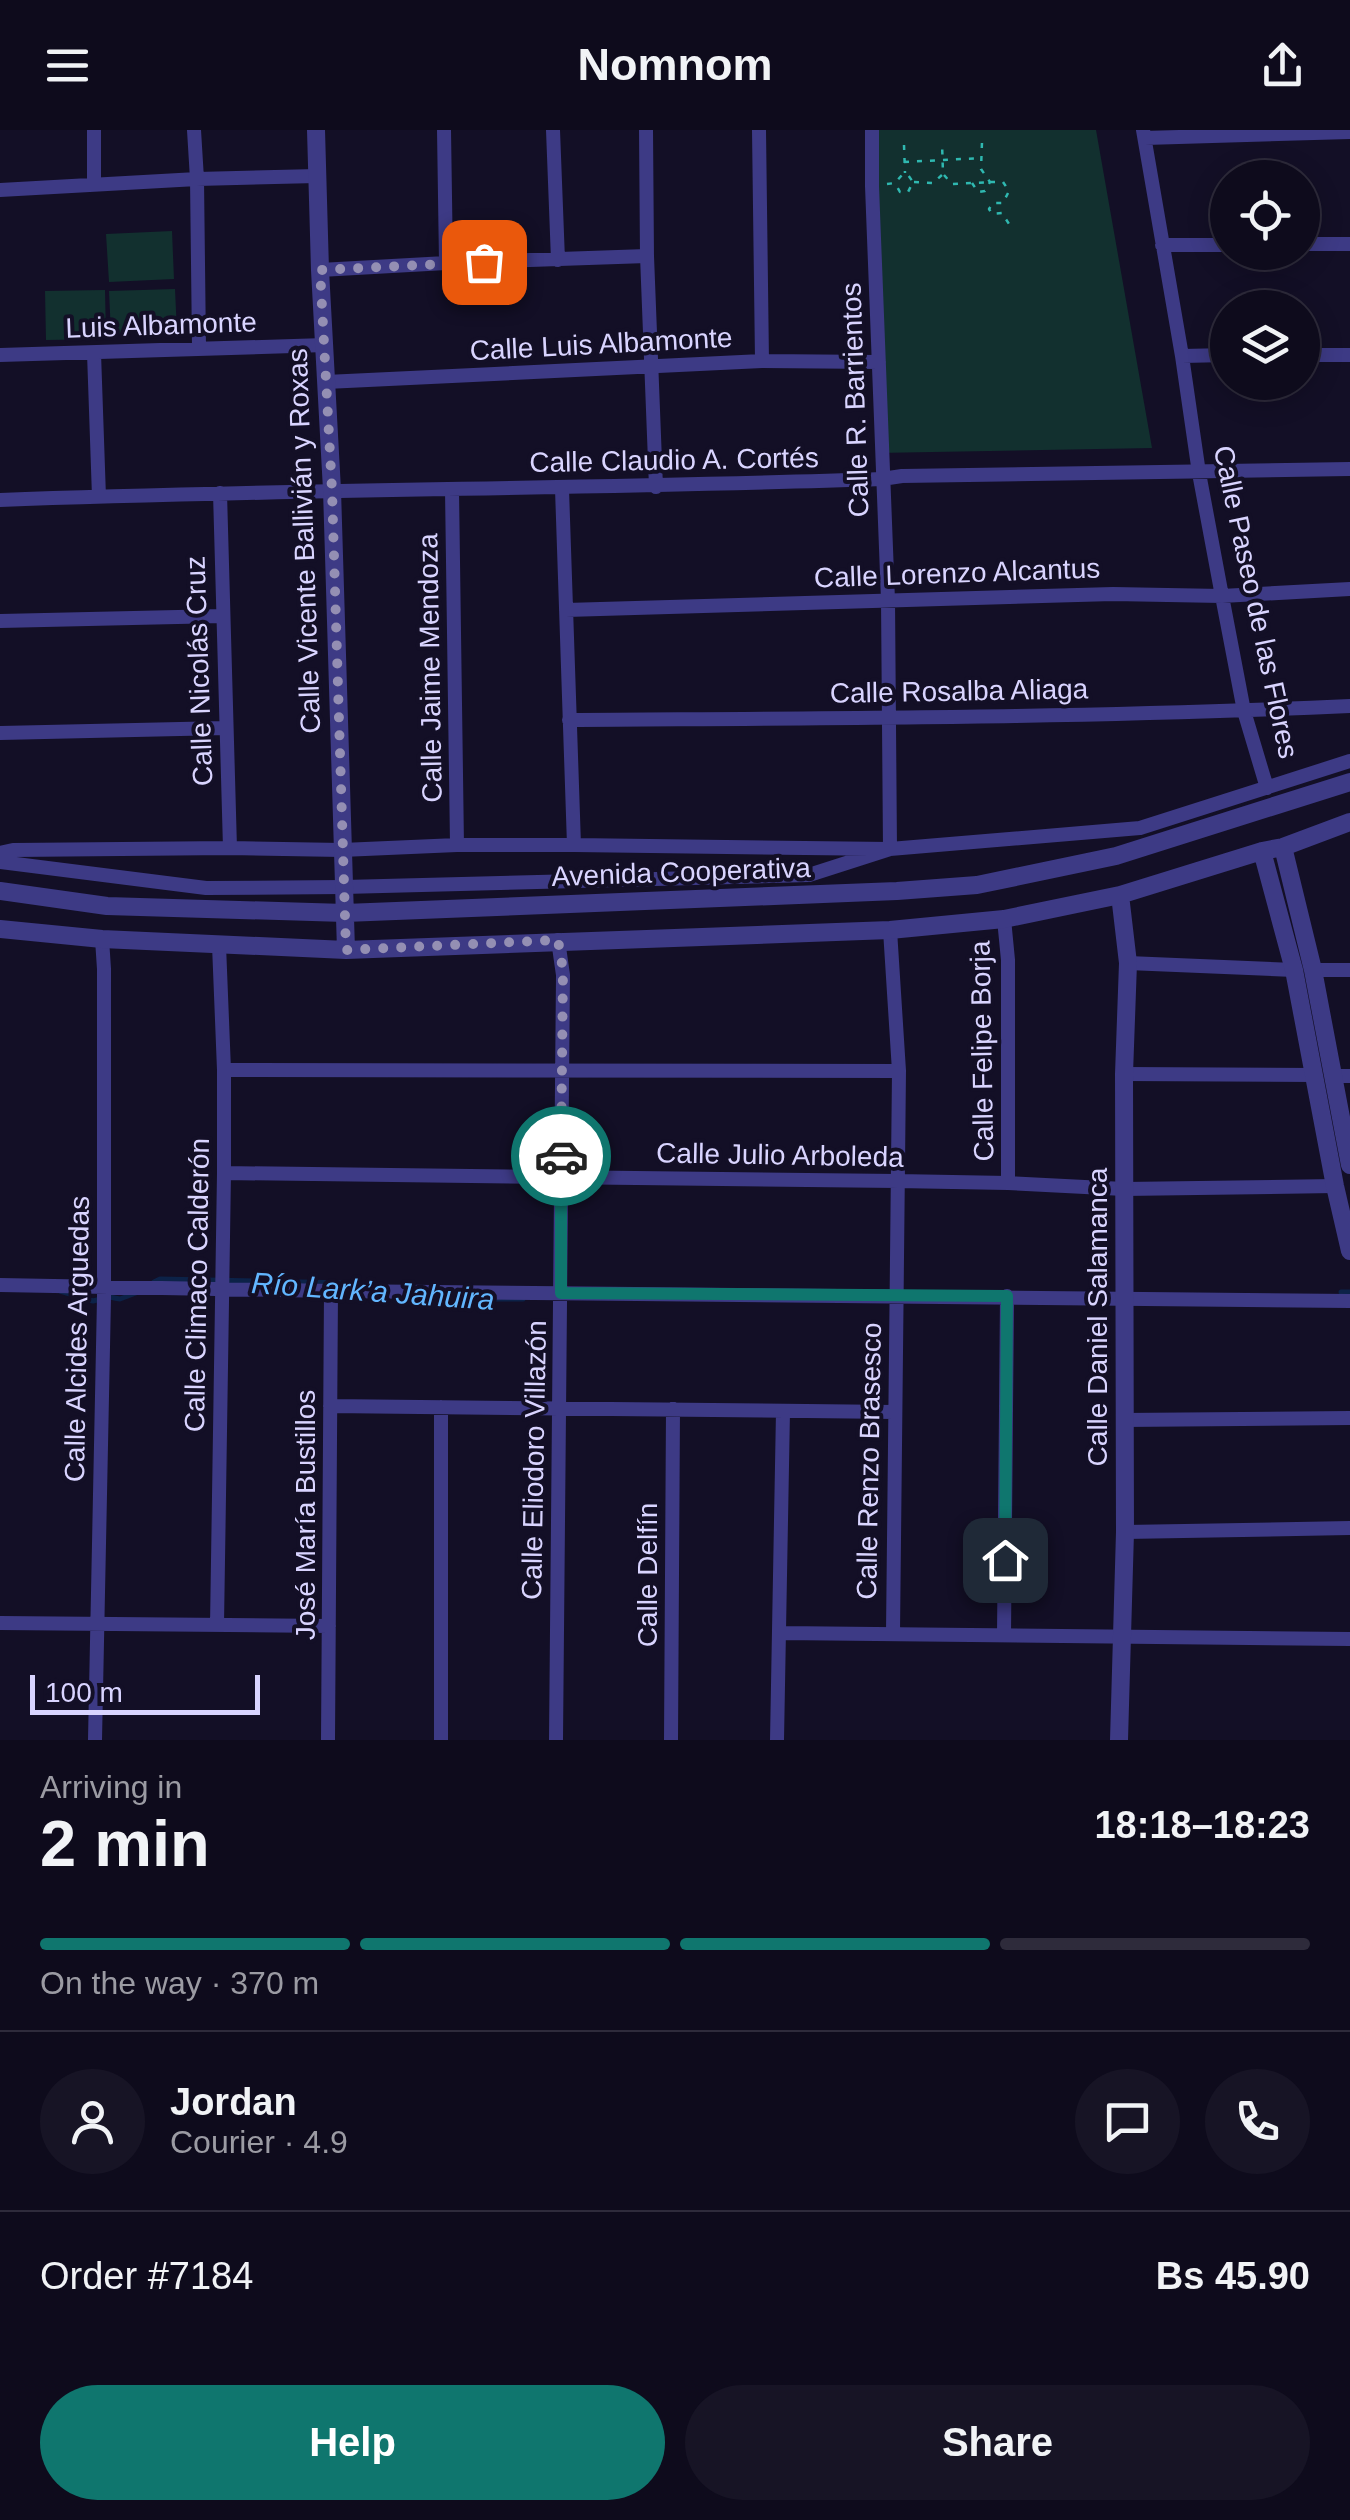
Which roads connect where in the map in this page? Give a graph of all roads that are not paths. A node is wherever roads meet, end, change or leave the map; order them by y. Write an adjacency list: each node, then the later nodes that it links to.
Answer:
1 (94, 130): 13 (street)
2 (194, 130): 12 (street)
3 (316, 130): 11 (street, Calle Vicente Ballivián y Roxas)
4 (444, 130): 21 (street)
5 (553, 130): 20 (street)
6 (646, 130): 19 (street)
7 (759, 130): 31 (street)
8 (872, 130): 32 (street, Calle R. Barrientos)
9 (1350, 132): 10 (street)
10 (1144, 134): 17 (street, Calle Paseo de las Flores)
11 (316, 176): 12 (street); 22 (street, Calle Vicente Ballivián y Roxas)
12 (197, 179): 13 (street); 24 (street)
13 (94, 186): 14 (street)
14 (0, 190)
15 (1320, 244): 16 (street)
16 (1350, 244)
17 (1162, 245): 18 (street); 29 (street, Calle Paseo de las Flores)
18 (1210, 245)
19 (648, 256): 20 (street); 33 (street)
20 (558, 260): 21 (street)
21 (446, 263): 22 (street)
22 (320, 270): 23 (street, Calle Vicente Ballivián y Roxas)
23 (324, 344): 24 (street, Luis Albamonte); 34 (street, Calle Vicente Ballivián y Roxas)
24 (199, 348): 25 (street, Luis Albamonte)
25 (94, 353): 26 (street, Luis Albamonte); 43 (street)
26 (0, 355)
27 (1320, 355): 28 (street)
28 (1350, 355)
29 (1182, 356): 30 (street); 36 (street, Calle Paseo de las Flores)
30 (1210, 356)
31 (762, 361): 32 (street, Calle Luis Albamonte); 33 (street, Calle Luis Albamonte)
32 (879, 362): 37 (street, Calle R. Barrientos)
33 (651, 367): 34 (street, Calle Luis Albamonte); 38 (street)
34 (326, 382): 40 (street, Calle Vicente Ballivián y Roxas)
35 (1350, 469): 36 (street, Calle Claudio A. Cortés)
36 (1199, 473): 37 (street, Calle Claudio A. Cortés); 46 (street, Calle Paseo de las Flores)
37 (882, 480): 38 (street, Calle Claudio A. Cortés); 47 (street, Calle R. Barrientos)
38 (656, 487): 39 (street, Calle Claudio A. Cortés)
39 (562, 489): 41 (street, Calle Claudio A. Cortés); 48 (street)
40 (332, 490): 41 (street, Calle Claudio A. Cortés); 42 (street, Calle Claudio A. Cortés); 66 (street, Calle Vicente Ballivián y Roxas)
41 (452, 490): 62 (street, Calle Jaime Mendoza)
42 (220, 493): 43 (street, Calle Claudio A. Cortés); 49 (street, Calle Nicolás Cruz)
43 (99, 496): 44 (street, Calle Claudio A. Cortés)
44 (0, 500)
45 (1350, 589): 46 (street, Calle Lorenzo Alcantus)
46 (1222, 596): 47 (street, Calle Lorenzo Alcantus); 52 (street, Calle Paseo de las Flores)
47 (888, 600): 48 (street, Calle Lorenzo Alcantus); 53 (street, Calle R. Barrientos)
48 (566, 610): 54 (street)
49 (222, 616): 50 (street); 55 (street, Calle Nicolás Cruz)
50 (0, 621)
51 (1350, 706): 52 (street, Calle Rosalba Aliaga)
52 (1244, 711): 53 (street, Calle Rosalba Aliaga); 59 (street, Calle Paseo de las Flores)
53 (890, 718): 54 (street, Calle Rosalba Aliaga); 65 (street, Calle R. Barrientos)
54 (570, 720): 61 (street)
55 (226, 728): 56 (street); 64 (street, Calle Nicolás Cruz)
56 (0, 733)
57 (1350, 761): 59 (street)
58 (1350, 782): 73 (street, Avenida Cooperativa)
59 (1267, 788): 65 (street)
60 (1350, 822): 63 (street)
61 (574, 844): 62 (street); 65 (street)
62 (457, 845): 66 (street)
63 (1283, 847): 67 (street); 82 (street)
64 (230, 848): 66 (street); 68 (street)
65 (890, 848): 70 (street)
66 (342, 850): 70 (street, Calle Vicente Ballivián y Roxas)
67 (1262, 851): 72 (street); 82 (street)
68 (0, 853)
69 (0, 862): 70 (street)
70 (344, 887): 73 (street, Calle Vicente Ballivián y Roxas)
71 (0, 891): 73 (street, Avenida Cooperativa)
72 (1120, 895): 74 (street); 81 (street, Calle Daniel Salamanca)
73 (345, 912): 80 (street, Calle Vicente Ballivián y Roxas)
74 (1004, 919): 76 (street); 93 (street, Calle Felipe Borja)
75 (0, 929): 77 (street)
76 (890, 930): 78 (street); 86 (street, Calle Renzo Brasesco)
77 (102, 939): 79 (street); 98 (street, Calle Alcides Arguedas)
78 (558, 940): 80 (street); 85 (street, Calle Eliodoro Villazón)
79 (219, 946): 80 (street); 84 (street, Calle Climaco Calderón)
80 (346, 950)
81 (1128, 963): 82 (street); 87 (street, Calle Daniel Salamanca)
82 (1303, 970): 83 (street); 88 (street)
83 (1350, 970)
84 (224, 1070): 85 (street); 90 (street, Calle Climaco Calderón)
85 (562, 1070): 86 (street); 91 (street, Calle Eliodoro Villazón)
86 (898, 1071): 92 (street, Calle Renzo Brasesco)
87 (1124, 1074): 88 (street); 95 (street, Calle Daniel Salamanca)
88 (1333, 1076): 89 (street); 94 (street)
89 (1350, 1166)
90 (224, 1173): 91 (street, Calle Julio Arboleda); 99 (street, Calle Climaco Calderón)
91 (560, 1178): 92 (street, Calle Julio Arboleda); 101 (street, Calle Eliodoro Villazón)
92 (898, 1181): 93 (street, Calle Julio Arboleda); 102 (street, Calle Renzo Brasesco)
93 (1008, 1183): 95 (street, Calle Julio Arboleda)
94 (1342, 1187): 95 (street, Calle Julio Arboleda); 96 (street)
95 (1124, 1189): 104 (street, Calle Daniel Salamanca)
96 (1350, 1250)
97 (0, 1285): 98 (street)
98 (104, 1286): 99 (street); 117 (street, Calle Alcides Arguedas)
99 (222, 1289): 100 (street); 118 (street, Calle Climaco Calderón)
100 (331, 1291): 101 (street); 106 (street, José María Bustillos)
101 (561, 1293): 102 (street); 108 (street, Calle Eliodoro Villazón)
102 (896, 1295): 103 (street); 111 (street, Calle Renzo Brasesco)
103 (1007, 1296): 104 (street); 122 (street)
104 (1125, 1299): 105 (street); 113 (street, Calle Daniel Salamanca)
105 (1350, 1300)
106 (330, 1406): 107 (street); 119 (street, José María Bustillos)
107 (441, 1407): 108 (street); 127 (street)
108 (560, 1409): 109 (street); 128 (street, Calle Eliodoro Villazón)
109 (673, 1409): 110 (street); 129 (street, Calle Delfín)
110 (784, 1411): 111 (street); 120 (street)
111 (894, 1412): 121 (street, Calle Renzo Brasesco)
112 (1350, 1418): 113 (street)
113 (1124, 1420): 115 (street, Calle Daniel Salamanca)
114 (1350, 1528): 115 (street)
115 (1125, 1532): 123 (street, Calle Daniel Salamanca)
116 (0, 1623): 117 (street)
117 (98, 1624): 118 (street); 125 (street, Calle Alcides Arguedas)
118 (217, 1625): 119 (street)
119 (329, 1626): 126 (street, José María Bustillos)
120 (781, 1632): 121 (street); 130 (street)
121 (893, 1633): 122 (street)
122 (1004, 1635): 123 (street)
123 (1122, 1636): 124 (street); 131 (street, Calle Daniel Salamanca)
124 (1350, 1640)
125 (95, 1740)
126 (328, 1740)
127 (441, 1740)
128 (556, 1740)
129 (671, 1740)
130 (778, 1740)
131 (1119, 1740)

